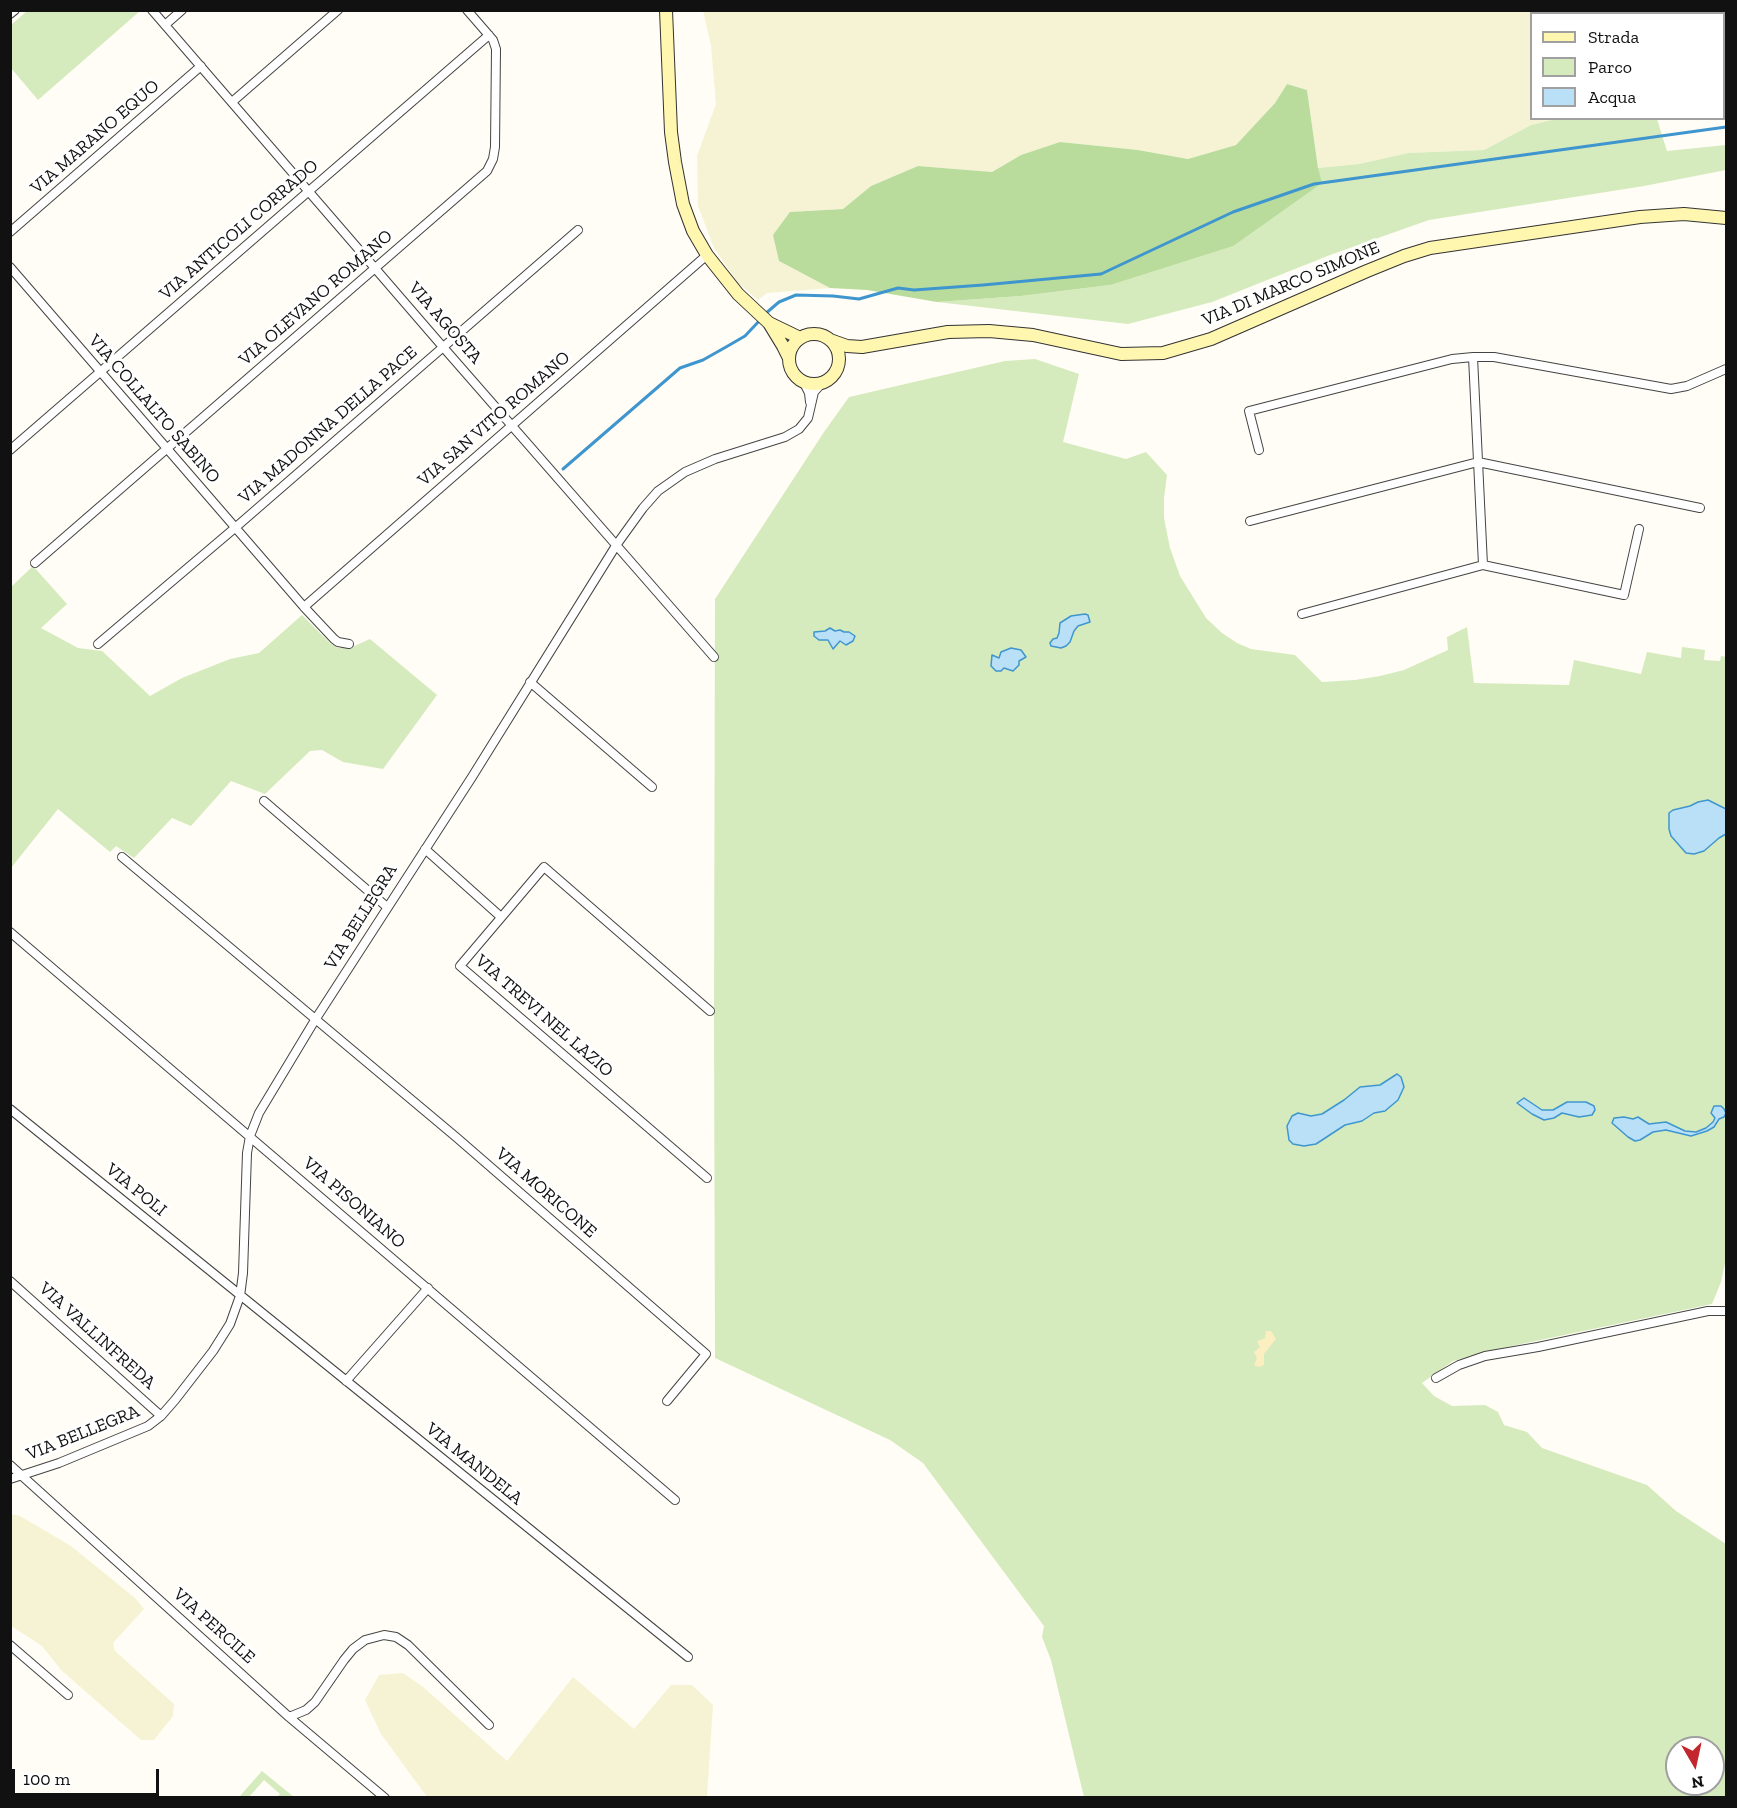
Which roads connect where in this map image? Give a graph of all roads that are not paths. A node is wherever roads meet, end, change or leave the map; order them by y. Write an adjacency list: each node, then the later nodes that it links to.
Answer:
1 (15, 10): 7 (street)
2 (152, 10): 8 (street, VIA AGOSTA)
3 (182, 10): 8 (street)
4 (338, 10): 11 (street)
5 (467, 10): 9 (street, VIA OLEVANO ROMANO)
6 (666, 10): 16 (street)
7 (10, 15)
8 (165, 25): 10 (street, VIA AGOSTA)
9 (489, 35): 12 (street, VIA ANTICOLI CORRADO); 18 (street, VIA OLEVANO ROMANO)
10 (201, 66): 11 (street, VIA AGOSTA); 15 (street, VIA MARANO EQUO)
11 (232, 102): 12 (street, VIA AGOSTA)
12 (309, 191): 18 (street, VIA AGOSTA); 28 (street, VIA ANTICOLI CORRADO)
13 (1726, 218): 22 (street, VIA DI MARCO SIMONE)
14 (578, 230): 23 (street, VIA MADONNA DELLA PACE)
15 (10, 232)
16 (707, 255): 19 (street); 32 (street, VIA SAN VITO ROMANO)
17 (10, 267): 28 (street, VIA COLLALTO SABINO)
18 (375, 268): 23 (street, VIA AGOSTA); 33 (street, VIA OLEVANO ROMANO)
19 (769, 323): 20 (street); 25 (street)
20 (800, 338): 21 (street); 25 (street)
21 (830, 340): 22 (street, VIA DI MARCO SIMONE); 27 (street)
22 (871, 345): 27 (street, VIA DI MARCO SIMONE)
23 (443, 347): 32 (street, VIA AGOSTA); 39 (street, VIA MADONNA DELLA PACE)
24 (1473, 357): 26 (street); 35 (street); 36 (street)
25 (789, 358): 29 (street)
26 (1726, 369)
27 (836, 370): 30 (street)
28 (100, 372): 33 (street, VIA COLLALTO SABINO); 34 (street, VIA ANTICOLI CORRADO)
29 (803, 381): 30 (street); 31 (street)
30 (823, 382): 31 (street, VIA BELLEGRA)
31 (811, 405): 41 (street, VIA BELLEGRA)
32 (512, 426): 41 (street, VIA AGOSTA); 44 (street, VIA SAN VITO ROMANO)
33 (166, 449): 39 (street, VIA COLLALTO SABINO); 42 (street, VIA OLEVANO ROMANO)
34 (10, 450)
35 (1259, 450)
36 (1478, 462): 37 (street); 38 (street); 43 (street)
37 (1700, 508)
38 (1250, 521)
39 (236, 528): 44 (street, VIA COLLALTO SABINO); 46 (street, VIA MADONNA DELLA PACE)
40 (1639, 529): 43 (street)
41 (617, 544): 48 (street, VIA AGOSTA); 49 (street, VIA BELLEGRA)
42 (35, 563)
43 (1483, 565): 45 (street)
44 (304, 608): 47 (street, VIA COLLALTO SABINO)
45 (1302, 614)
46 (98, 644)
47 (349, 644)
48 (714, 657)
49 (530, 682): 50 (street); 52 (street, VIA BELLEGRA)
50 (652, 787)
51 (264, 801): 54 (street)
52 (425, 849): 54 (street, VIA BELLEGRA); 55 (street)
53 (122, 856): 58 (street)
54 (387, 907): 58 (street, VIA BELLEGRA)
55 (501, 917): 57 (street, VIA TREVI NEL LAZIO); 61 (street, VIA TREVI NEL LAZIO)
56 (10, 932): 60 (street, VIA PISONIANO)
57 (710, 1011)
58 (315, 1020): 60 (street, VIA BELLEGRA); 68 (street, VIA MORICONE)
59 (10, 1109): 64 (street, VIA POLI)
60 (250, 1136): 63 (street, VIA PISONIANO); 64 (street, VIA BELLEGRA)
61 (707, 1178)
62 (10, 1281): 69 (street, VIA VALLINFREDA)
63 (428, 1288): 67 (street); 73 (street, VIA PISONIANO)
64 (240, 1296): 67 (street, VIA MANDELA); 69 (street, VIA BELLEGRA)
65 (1726, 1311): 66 (street)
66 (1436, 1378)
67 (346, 1381): 75 (street, VIA MANDELA)
68 (667, 1401)
69 (160, 1416): 71 (street, VIA BELLEGRA)
70 (10, 1465): 71 (street, VIA PERCILE)
71 (23, 1475): 72 (street, VIA BELLEGRA); 77 (street, VIA PERCILE)
72 (10, 1479)
73 (675, 1500)
74 (10, 1645): 76 (street)
75 (688, 1657)
76 (68, 1695)
77 (289, 1717): 78 (street); 79 (street, VIA PERCILE)
78 (489, 1725)
79 (385, 1797)

